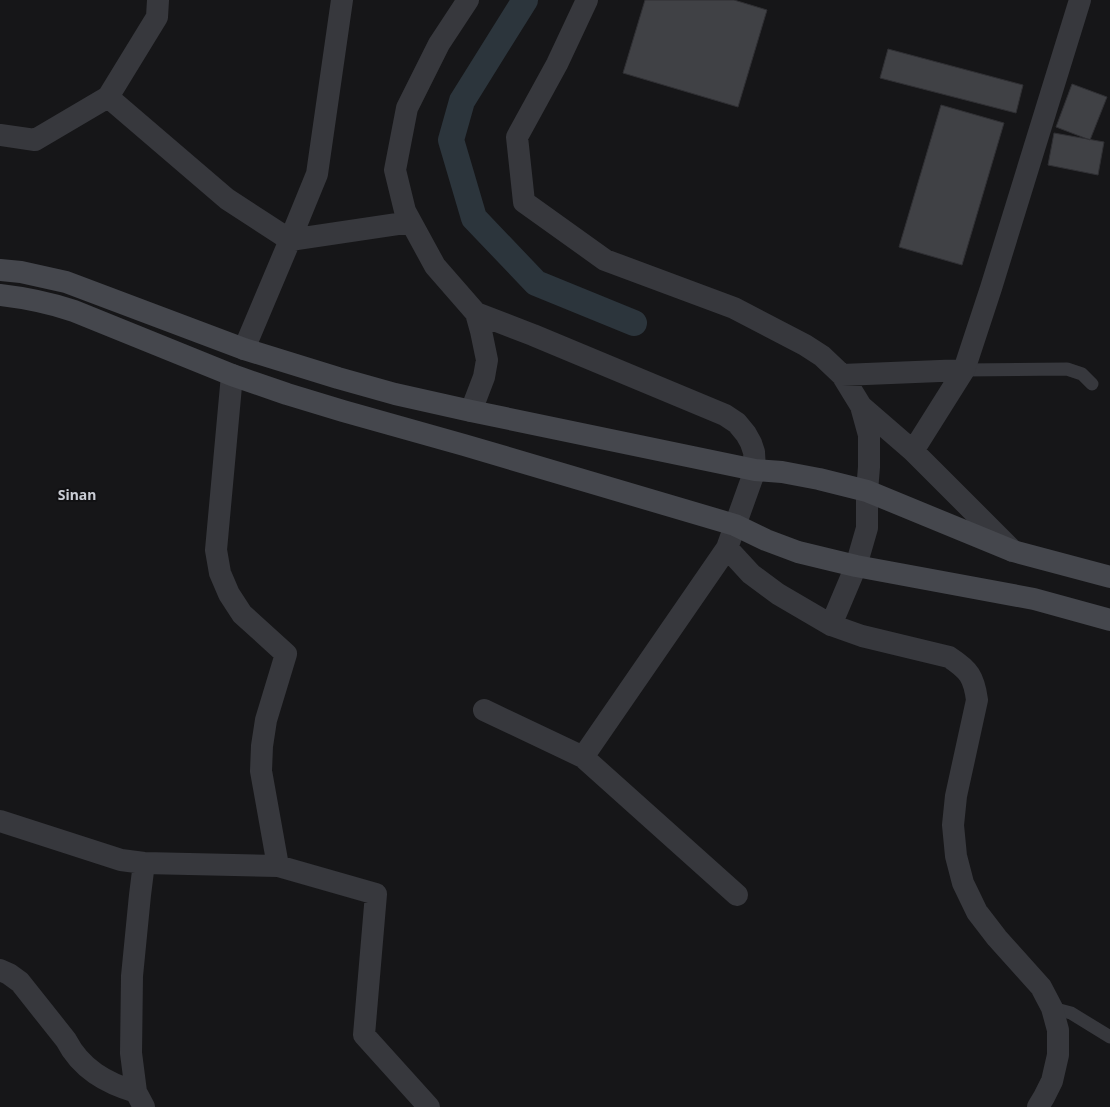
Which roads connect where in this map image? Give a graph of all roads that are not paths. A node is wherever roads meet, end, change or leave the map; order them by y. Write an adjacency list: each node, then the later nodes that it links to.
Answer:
1 (158, 0): 6 (street)
2 (342, 0): 9 (street)
3 (468, 0): 8 (street)
4 (587, 0): 16 (street)
5 (1080, 0): 14 (street)
6 (108, 98): 7 (street); 9 (street)
7 (0, 135)
8 (411, 222): 9 (street); 12 (street)
9 (290, 240): 13 (street)
10 (0, 270): 13 (main road)
11 (0, 295): 15 (main road)
12 (476, 313): 19 (street); 21 (street)
13 (244, 349): 19 (main road)
14 (964, 370): 16 (street); 17 (lane); 20 (street)
15 (232, 375): 23 (main road); 34 (street)
16 (842, 375): 18 (street)
17 (1092, 384)
18 (861, 406): 20 (street); 22 (street)
19 (471, 412): 21 (main road)
20 (913, 451): 25 (street)
21 (755, 470): 22 (main road); 23 (street)
22 (867, 491): 25 (main road); 26 (street)
23 (735, 525): 24 (street); 26 (main road)
24 (727, 548): 29 (street); 31 (street)
25 (1013, 551): 27 (main road)
26 (856, 566): 28 (main road); 29 (street)
27 (1110, 577)
28 (1110, 620)
29 (831, 625): 37 (street)
30 (484, 710): 31 (street)
31 (583, 757): 35 (street)
32 (0, 821): 33 (street)
33 (144, 863): 34 (street); 39 (street)
34 (278, 866): 40 (street)
35 (737, 895)
36 (0, 970): 39 (street)
37 (1052, 1008): 38 (lane); 41 (street)
38 (1110, 1037)
39 (140, 1100)
40 (429, 1107)
41 (1038, 1107)

